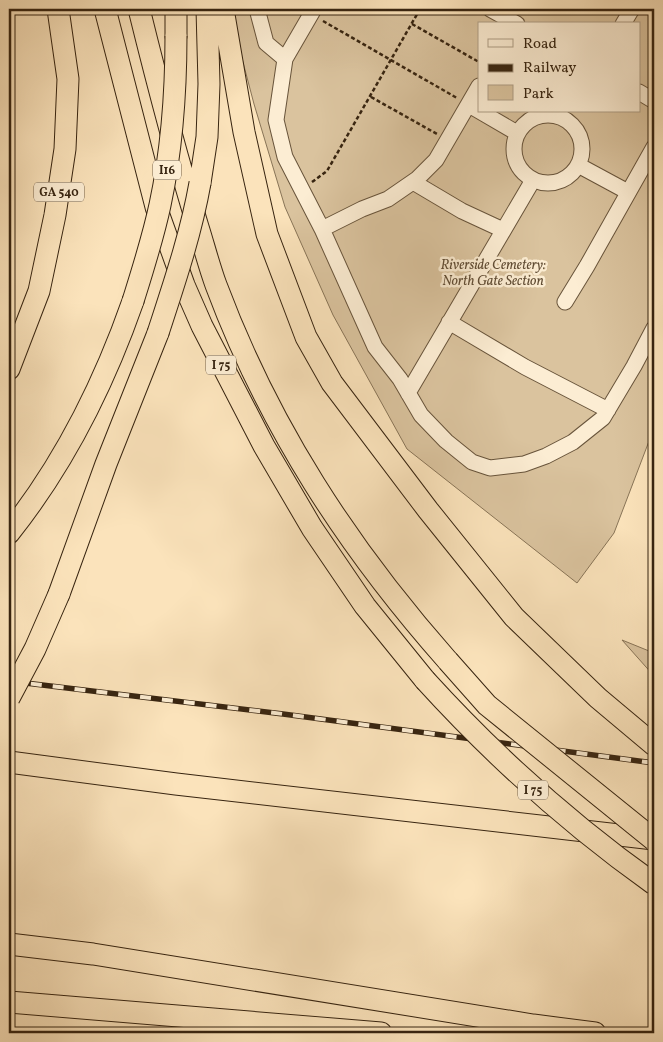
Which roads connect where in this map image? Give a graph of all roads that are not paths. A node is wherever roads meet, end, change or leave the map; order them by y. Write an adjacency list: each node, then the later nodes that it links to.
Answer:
1 (58, 9): 32 (highway, GA 540)
2 (105, 9): 40 (highway, I 75, bridge)
3 (138, 9): 39 (highway, I 75, bridge)
4 (176, 9): 35 (highway, I16, bridge)
5 (207, 9): 36 (highway, bridge)
6 (223, 9): 37 (highway)
7 (257, 9): 13 (street)
8 (490, 9): 11 (street)
9 (632, 9): 12 (street)
10 (312, 11): 13 (street)
11 (512, 22)
12 (624, 22)
13 (284, 59): 27 (street)
14 (478, 88): 17 (street)
15 (640, 93): 16 (street)
16 (654, 101)
17 (469, 105): 18 (street); 25 (street)
18 (478, 110)
19 (481, 112): 21 (street)
20 (569, 116): 21 (street); 23 (street)
21 (517, 133): 24 (street)
22 (654, 147): 26 (street)
23 (578, 165): 24 (street); 26 (street)
24 (533, 180): 28 (street)
25 (413, 182): 27 (street); 28 (street)
26 (628, 192): 29 (street)
27 (322, 229): 33 (street)
28 (503, 230): 30 (street)
29 (565, 302)
30 (449, 322): 33 (street); 34 (street)
31 (654, 328): 34 (street)
32 (9, 369)
33 (408, 393): 34 (street)
34 (608, 410)
35 (9, 533)
36 (9, 698)
37 (654, 745)
38 (9, 762): 39 (highway)
39 (654, 839)
40 (654, 884)
41 (9, 944): 44 (highway)
42 (9, 1002): 43 (highway)
43 (381, 1033)
44 (595, 1033)

